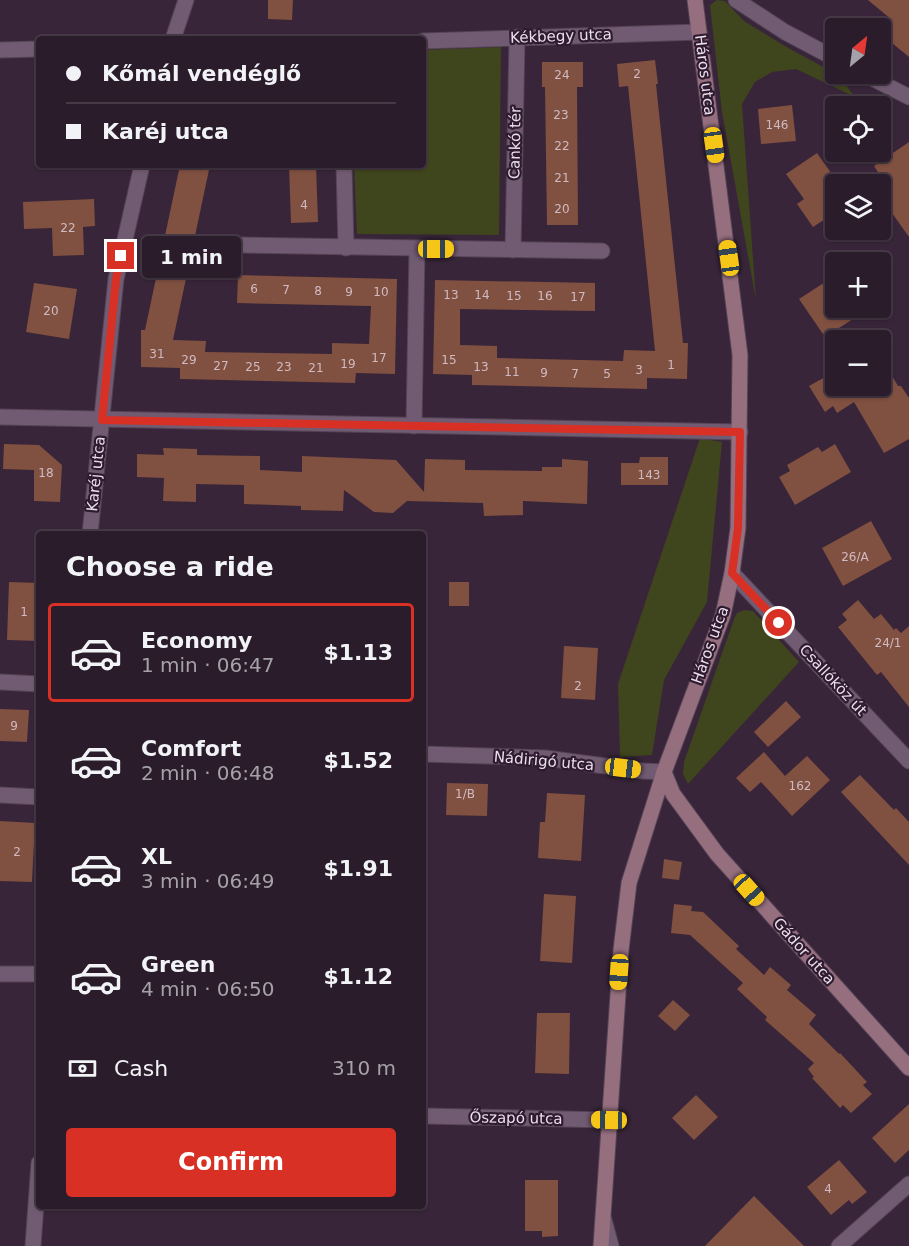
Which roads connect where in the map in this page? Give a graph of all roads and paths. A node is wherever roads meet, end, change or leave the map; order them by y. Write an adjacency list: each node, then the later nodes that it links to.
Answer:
1 (186, 0): 5 (street)
2 (695, 0): 4 (street, Háros utca)
3 (736, 0): 10 (street)
4 (699, 32): 6 (street, Kékbegy utca); 23 (street, Háros utca)
5 (174, 36)
6 (517, 37): 7 (street, Kékbegy utca); 18 (street, Cankó tér)
7 (426, 41)
8 (36, 49): 9 (street)
9 (0, 50)
10 (825, 53)
11 (883, 84): 12 (street)
12 (909, 98)
13 (141, 168): 21 (street, Karéj utca)
14 (344, 168): 16 (street)
15 (238, 245): 16 (street)
16 (346, 248): 17 (street)
17 (417, 249): 18 (street); 22 (street)
18 (513, 250): 19 (street)
19 (602, 251)
20 (0, 417): 21 (street)
21 (102, 420): 22 (street); 24 (street, Karéj utca)
22 (414, 426): 23 (street)
23 (740, 432): 25 (street, Háros utca)
24 (90, 531)
25 (732, 573): 29 (street, Csallóköz út); 30 (street, Háros utca)
26 (0, 682): 27 (street)
27 (36, 684)
28 (426, 754): 30 (street, Nádirigó utca)
29 (909, 761)
30 (664, 772): 35 (street, Gádor utca); 37 (street, Háros utca)
31 (0, 795): 32 (street)
32 (36, 797)
33 (0, 974): 34 (street)
34 (36, 974)
35 (909, 1068)
36 (426, 1116): 37 (street, Őszapó utca)
37 (609, 1120): 40 (street, Háros utca)
38 (909, 1184): 44 (street)
39 (36, 1204): 41 (street)
40 (603, 1217): 42 (street, Háros utca); 43 (street)
41 (33, 1246)
42 (601, 1246)
43 (611, 1246)
44 (839, 1246)

